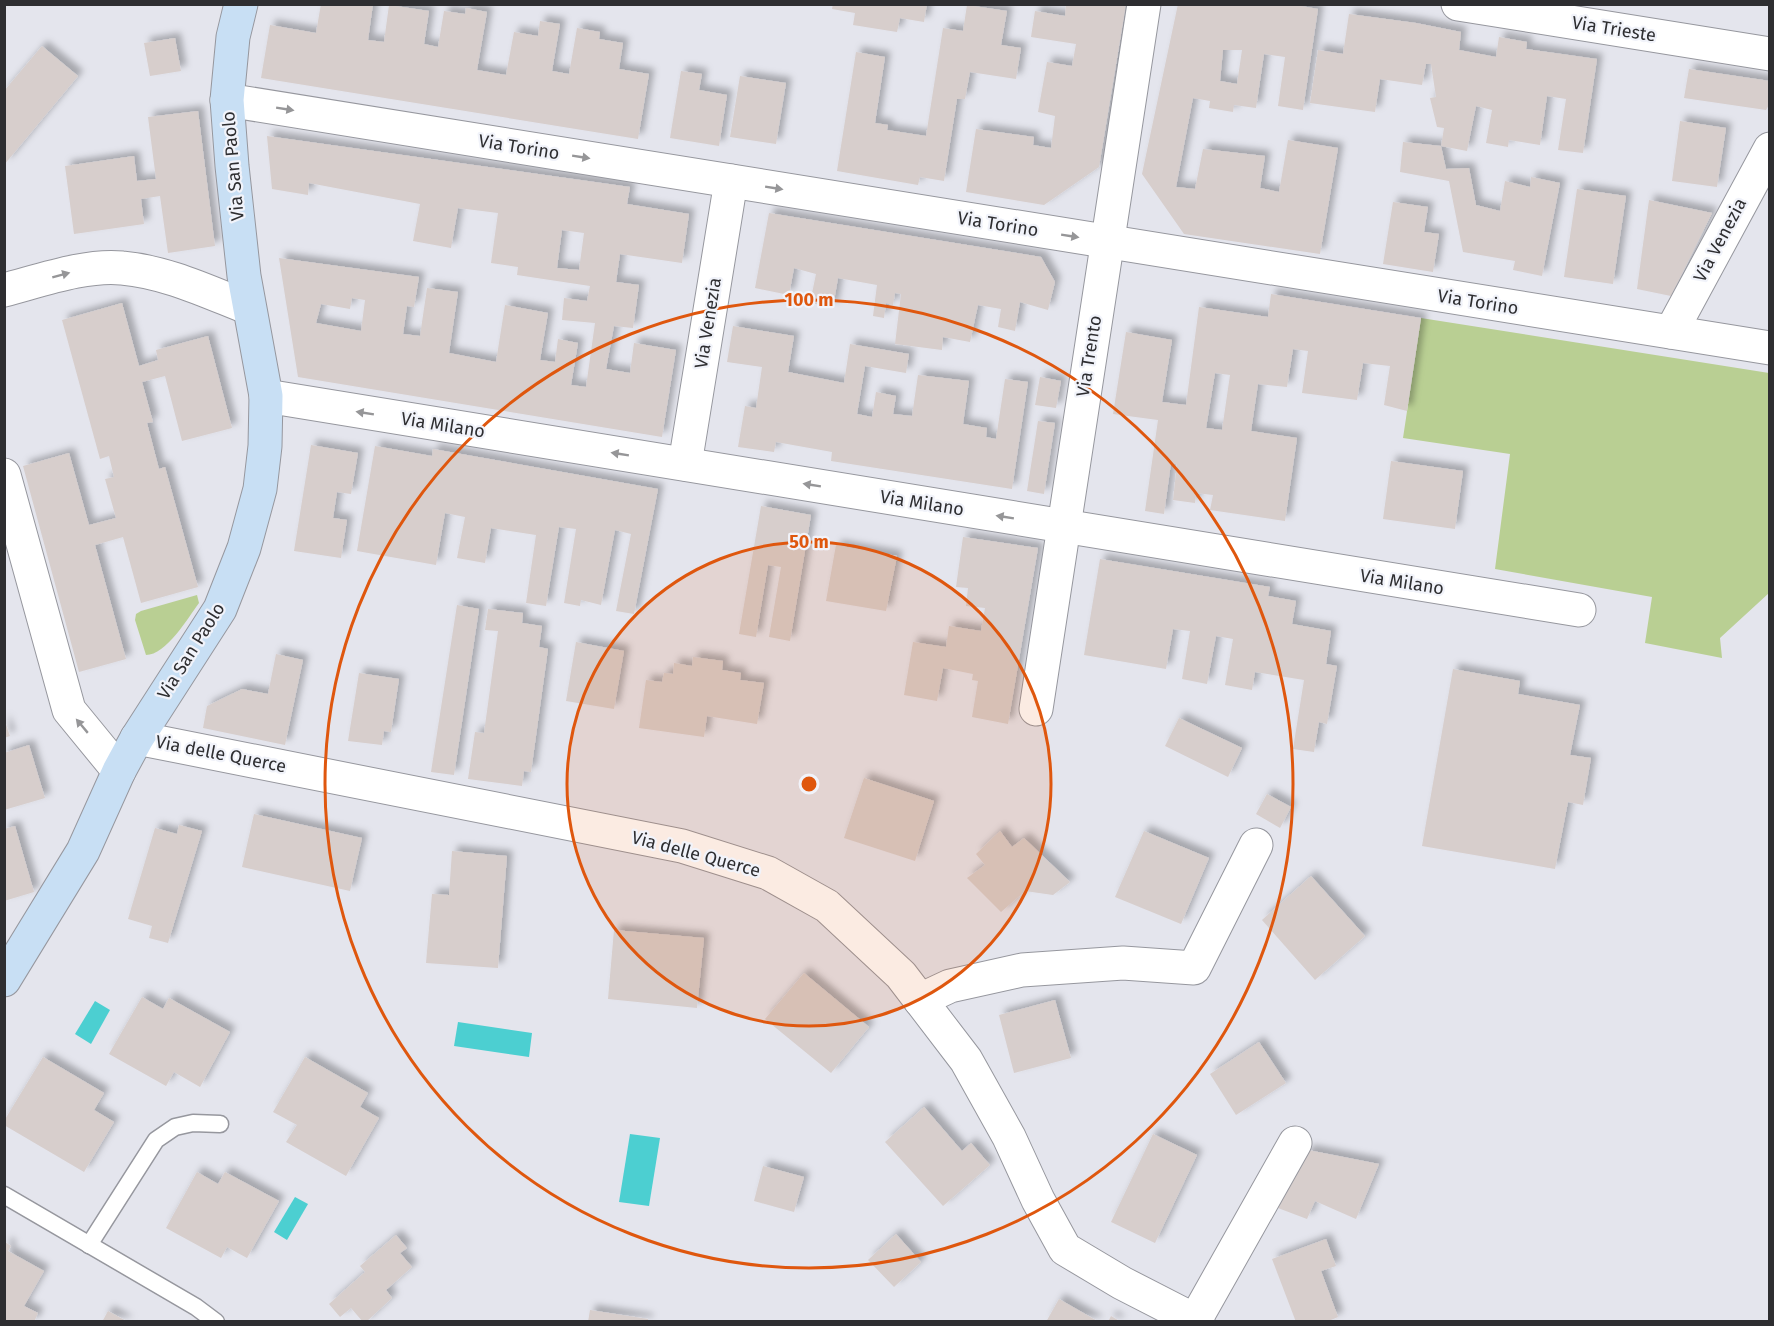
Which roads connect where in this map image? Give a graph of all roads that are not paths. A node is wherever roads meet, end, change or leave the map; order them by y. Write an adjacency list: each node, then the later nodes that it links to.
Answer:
1 (242, 4): 5 (main road, Via San Paolo)
2 (1144, 4): 8 (street, Via Trento)
3 (1458, 4): 4 (street, Via Trieste)
4 (1770, 54)
5 (227, 100): 7 (street, Via Torino, one-way to 7); 10 (main road, Via San Paolo)
6 (1770, 149): 11 (street, Via Venezia)
7 (730, 181): 8 (street, Via Torino, one-way to 8); 14 (street, Via Venezia)
8 (1107, 242): 11 (street, Via Torino); 16 (street, Via Trento)
9 (4, 290): 10 (street, one-way to 10)
10 (249, 308): 13 (main road, Via San Paolo)
11 (1671, 332): 12 (street, Via Torino)
12 (1770, 348)
13 (266, 396): 14 (street, Via Milano, one-way to 13); 20 (main road, Via San Paolo)
14 (685, 465): 16 (street, Via Milano, one-way to 14)
15 (4, 475): 17 (street)
16 (1063, 526): 18 (street, Via Milano); 19 (street, Via Trento)
17 (16, 569): 21 (street, one-way to 17)
18 (1579, 610)
19 (1036, 708)
20 (137, 738): 21 (main road, Via San Paolo); 24 (street, Via delle Querce)
21 (119, 771): 23 (main road, Via San Paolo)
22 (1256, 845): 24 (street)
23 (4, 980)
24 (920, 1000): 29 (street, Via delle Querce)
25 (220, 1124): 28 (lane)
26 (1294, 1143): 29 (street)
27 (4, 1195): 28 (lane)
28 (90, 1245): 30 (lane)
29 (1196, 1321)
30 (216, 1322)

